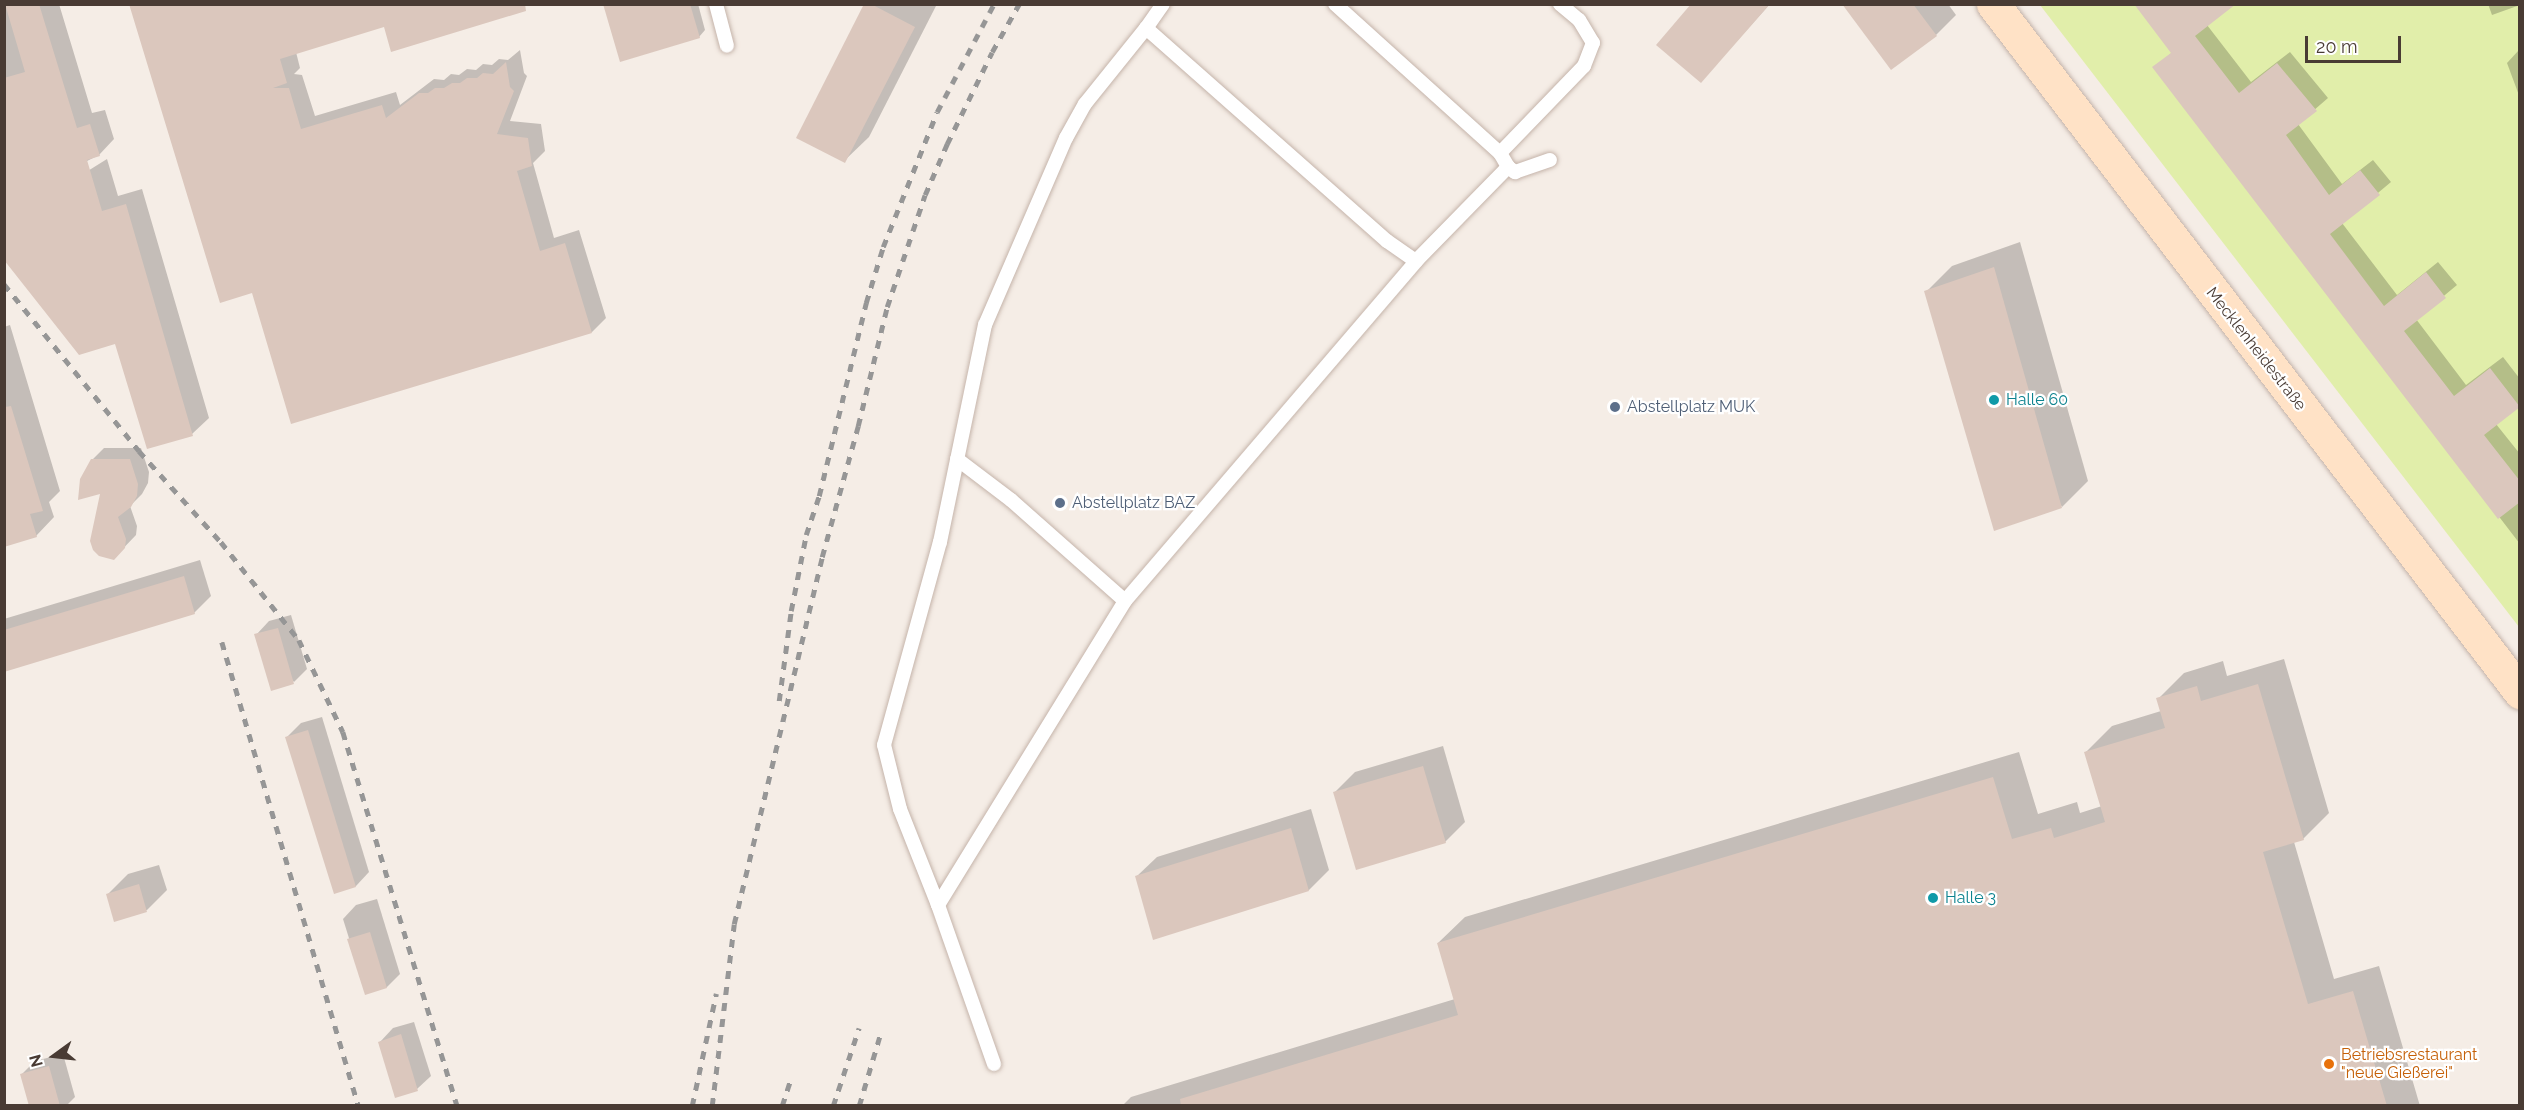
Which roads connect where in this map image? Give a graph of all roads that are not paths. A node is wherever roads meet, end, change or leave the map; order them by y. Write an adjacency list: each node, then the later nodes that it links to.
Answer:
1 (716, 4): 7 (lane)
2 (1163, 4): 6 (lane)
3 (1335, 4): 8 (lane)
4 (1560, 4): 8 (lane)
5 (1993, 4): 14 (main road, Mecklenheidestraße)
6 (1146, 28): 11 (lane); 12 (lane)
7 (727, 46)
8 (1500, 153): 10 (lane)
9 (1550, 160): 10 (lane)
10 (1508, 167): 11 (lane)
11 (1416, 261): 13 (lane)
12 (957, 459): 13 (lane); 15 (lane)
13 (1125, 601): 15 (lane)
14 (2520, 692)
15 (938, 905): 16 (lane)
16 (994, 1064)

